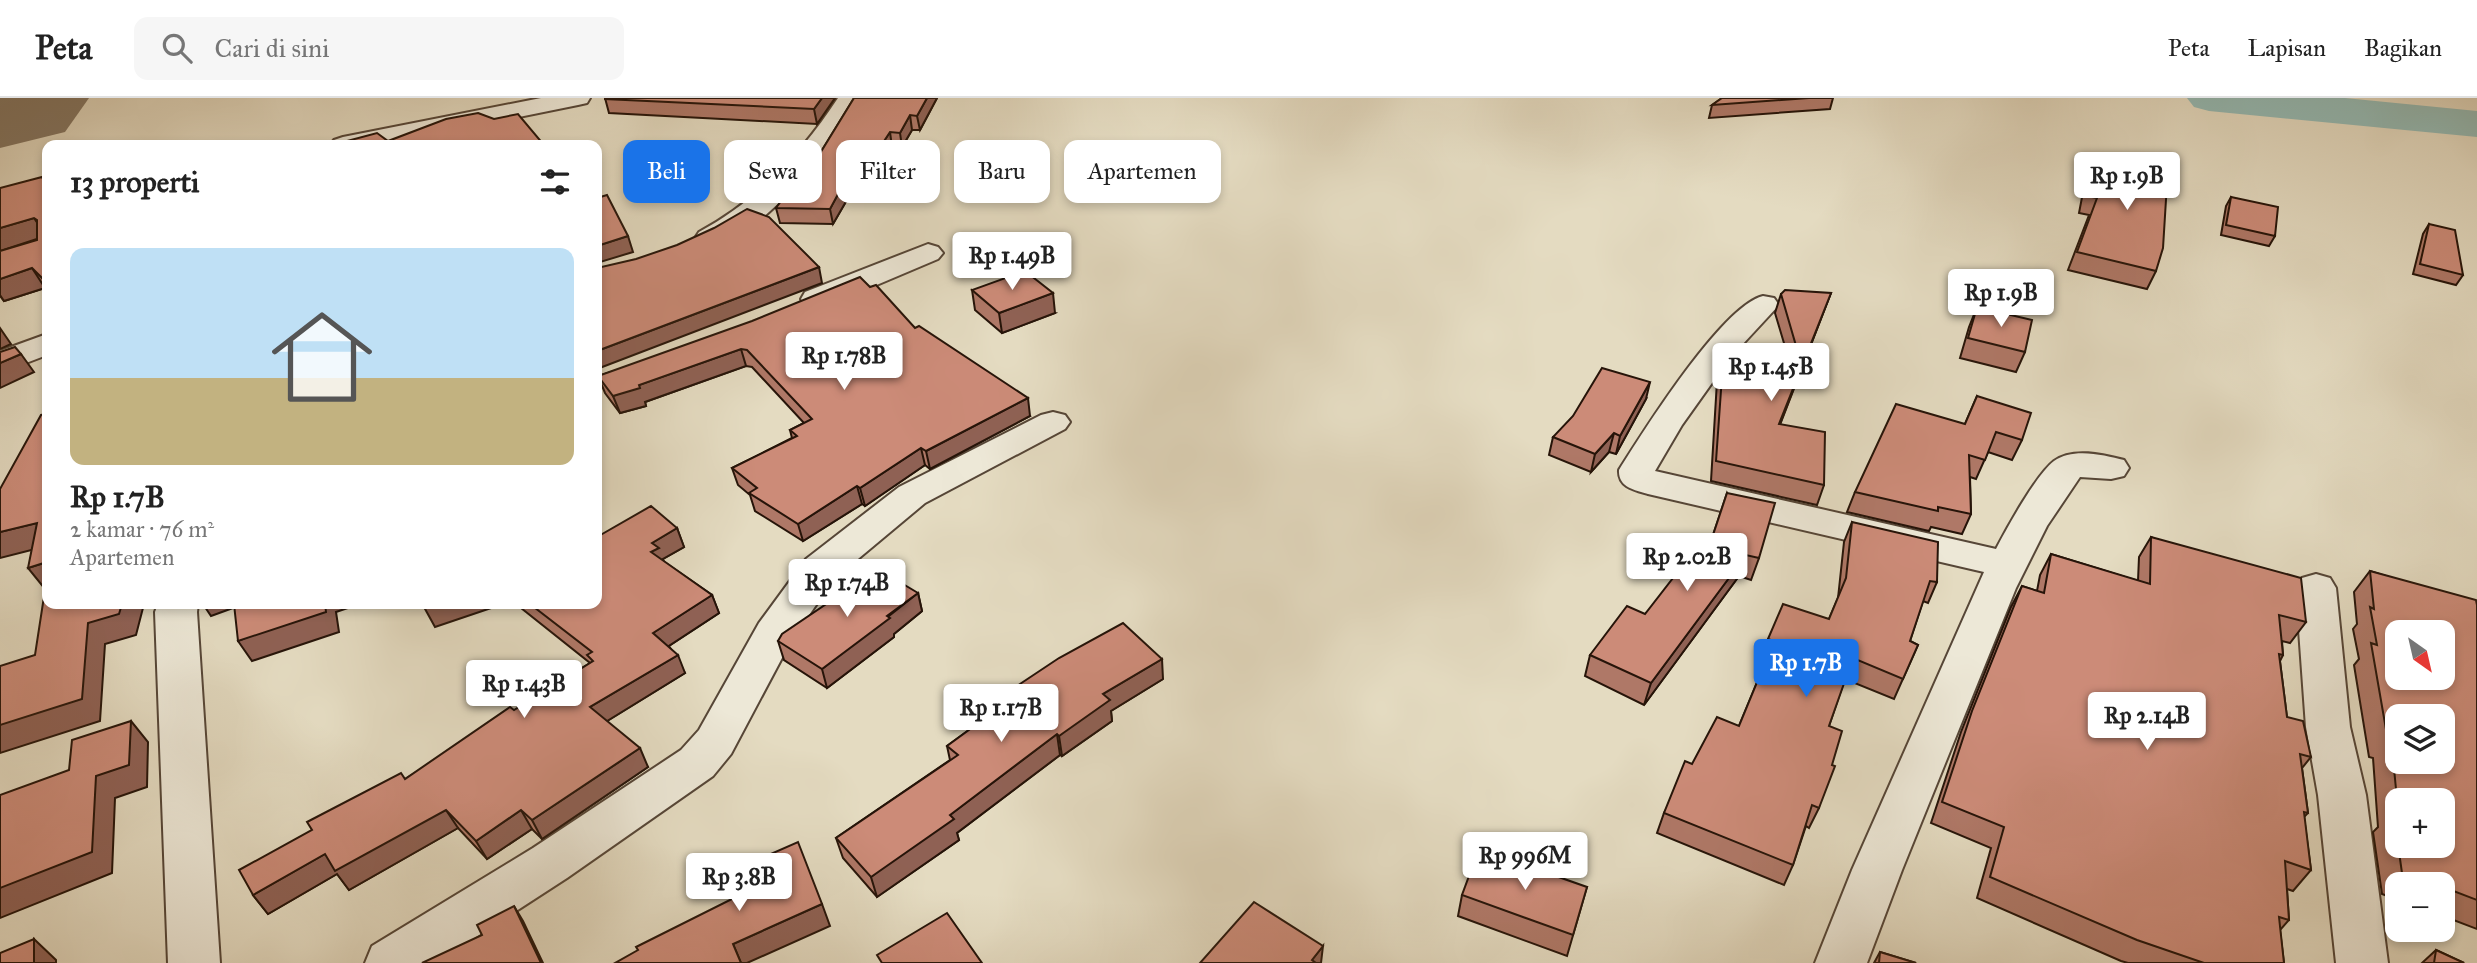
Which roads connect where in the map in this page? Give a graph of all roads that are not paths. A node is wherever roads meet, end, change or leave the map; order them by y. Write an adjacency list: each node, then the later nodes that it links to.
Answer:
1 (578, 98): 3 (street)
2 (850, 98): 4 (street)
3 (368, 140)
4 (689, 247)
5 (928, 253): 7 (street)
6 (1763, 304): 12 (street)
7 (795, 307)
8 (42, 346): 9 (street)
9 (0, 363)
10 (1052, 422): 16 (street)
11 (2111, 468): 12 (street)
12 (2005, 564): 17 (street)
13 (2316, 588): 18 (street)
14 (177, 609): 15 (street)
15 (194, 963)
16 (391, 963)
17 (1841, 963)
18 (2362, 963)

